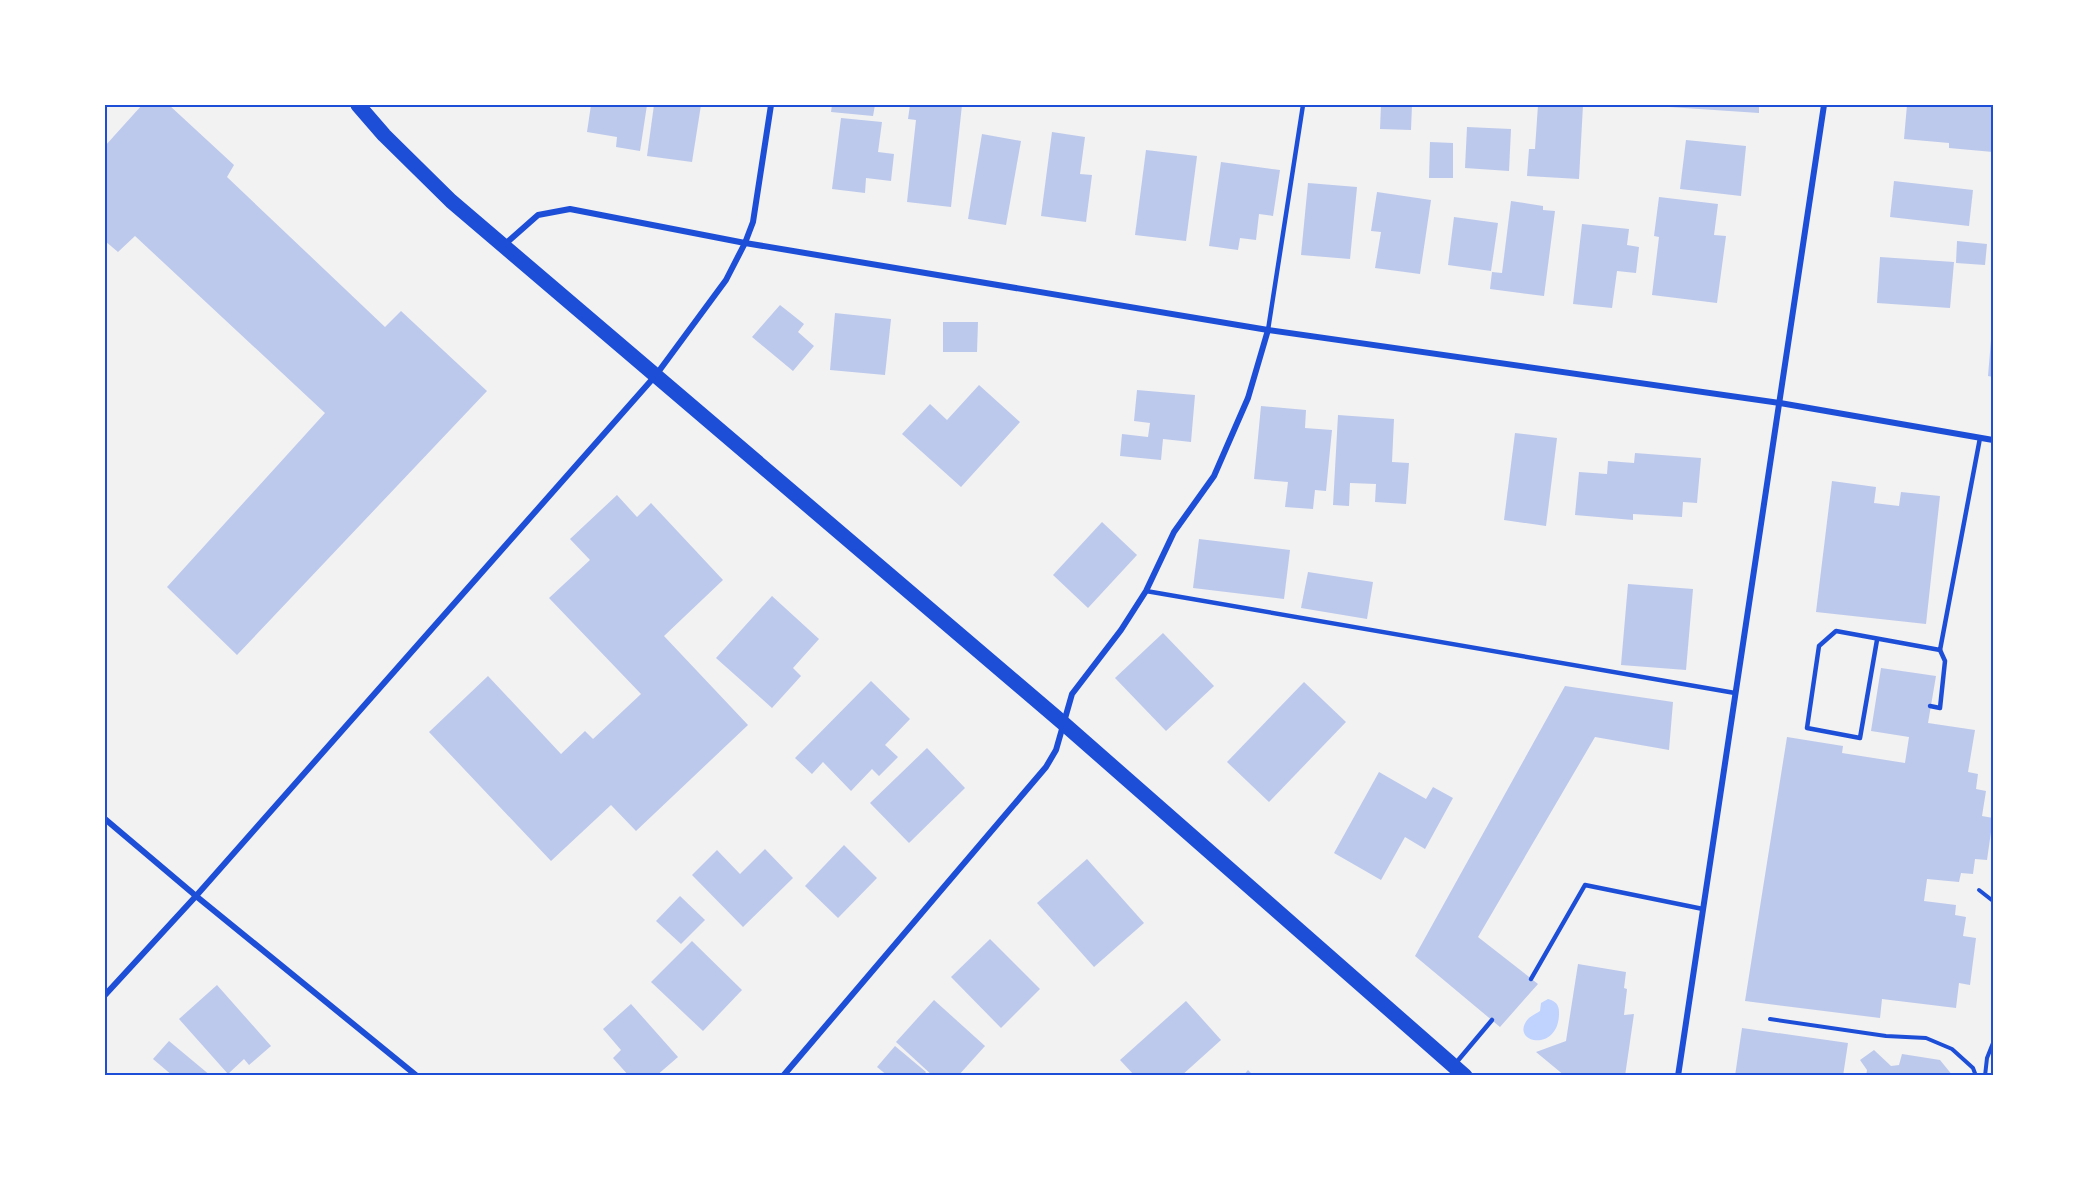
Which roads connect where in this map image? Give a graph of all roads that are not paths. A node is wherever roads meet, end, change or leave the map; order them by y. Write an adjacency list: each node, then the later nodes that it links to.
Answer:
1 (358, 105): 6 (main road)
2 (771, 105): 5 (street)
3 (1303, 105): 7 (lane)
4 (1824, 105): 9 (street)
5 (745, 243): 6 (street); 7 (street); 8 (street)
6 (504, 246): 8 (main road)
7 (1268, 330): 9 (street); 12 (street)
8 (656, 375): 19 (main road); 21 (street)
9 (1780, 403): 10 (street); 15 (street)
10 (1980, 438): 11 (street); 14 (lane)
11 (1993, 440)
12 (1146, 591): 15 (lane); 19 (street)
13 (1876, 640): 14 (lane); 16 (lane); 16 (lane)
14 (1940, 650): 18 (lane)
15 (1735, 693): 22 (street)
16 (1867, 698): 17 (lane)
17 (1876, 699)
18 (1930, 706)
19 (1063, 723): 26 (main road); 28 (street)
20 (105, 819): 21 (street)
21 (196, 896): 24 (street); 27 (street)
22 (1703, 909): 23 (lane); 29 (street)
23 (1531, 979)
24 (105, 995)
25 (1492, 1020): 26 (lane)
26 (1459, 1071)
27 (417, 1076)
28 (783, 1076)
29 (1678, 1076)

